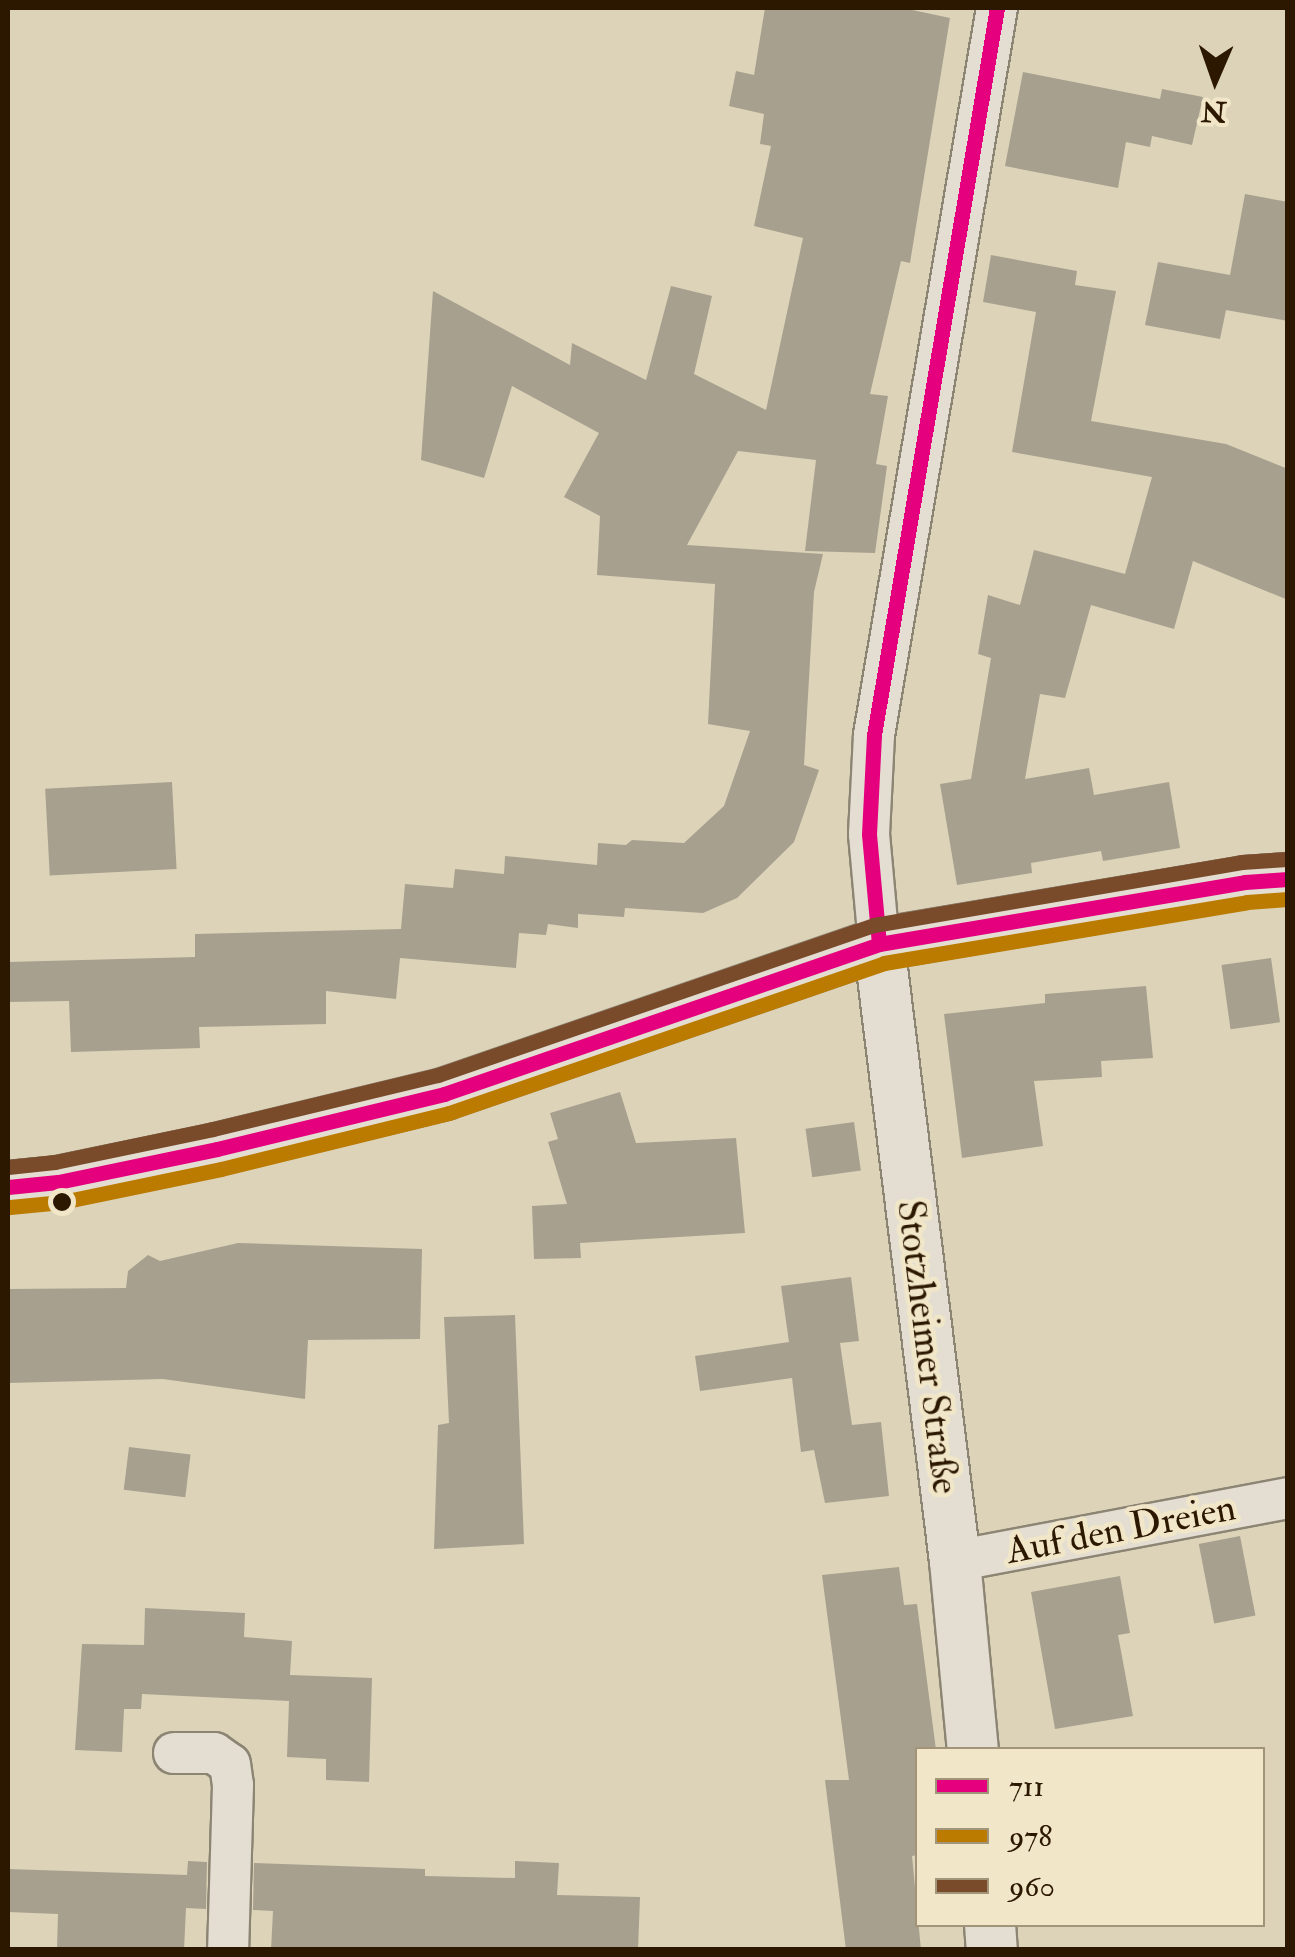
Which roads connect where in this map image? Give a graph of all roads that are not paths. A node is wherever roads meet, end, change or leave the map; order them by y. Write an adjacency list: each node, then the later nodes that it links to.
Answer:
1 (998, 8): 3 (street)
2 (1288, 880): 3 (street)
3 (879, 944): 4 (street); 6 (street, Stotzheimer Straße)
4 (8, 1187)
5 (1288, 1498): 6 (street, Auf den Dreien)
6 (955, 1561): 7 (street, Stotzheimer Straße)
7 (973, 1747)
8 (174, 1752): 9 (street)
9 (228, 1950)

